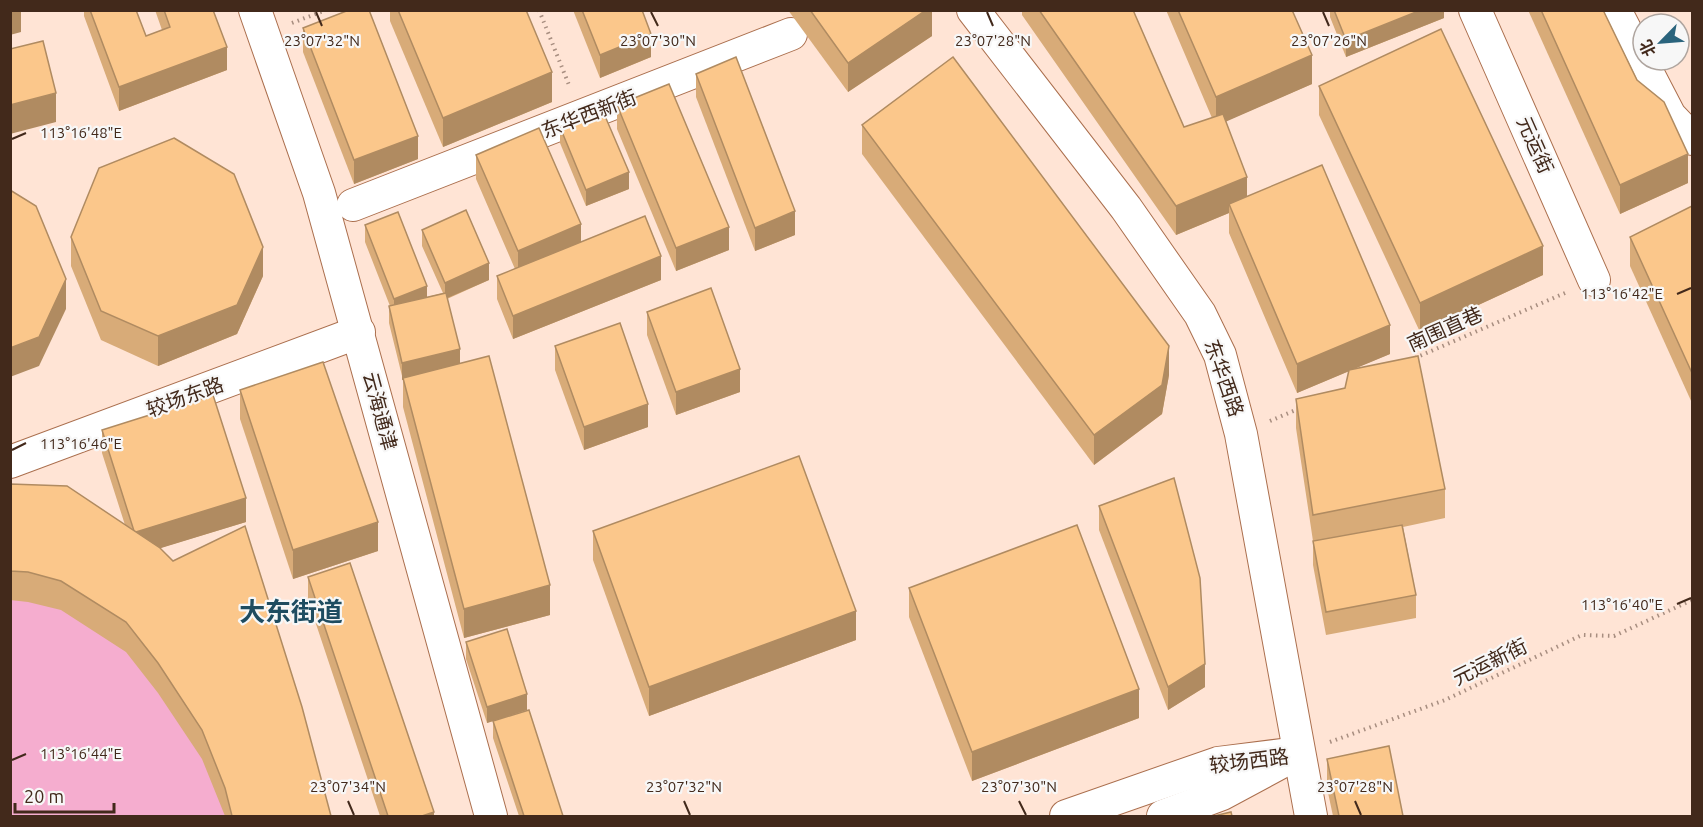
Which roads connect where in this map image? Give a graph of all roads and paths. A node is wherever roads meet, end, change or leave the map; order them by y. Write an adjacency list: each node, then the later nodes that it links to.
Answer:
1 (255, 10): 11 (street, 云海通津)
2 (539, 10): 7 (path)
3 (973, 10): 14 (street, 东华西路)
4 (1475, 10): 10 (street, 元运街)
5 (1615, 10): 8 (street)
6 (791, 34): 7 (street, 东华西新街)
7 (582, 116): 9 (street, 东华西新街)
8 (1692, 139)
9 (353, 205)
10 (1594, 280): 12 (path, 南围直巷)
11 (358, 332): 15 (street, 较场东路); 18 (street, 云海通津)
12 (1413, 359)
13 (1306, 406): 14 (path)
14 (1241, 434): 17 (street, 东华西路)
15 (10, 462)
16 (1692, 600): 17 (path, 元运新街)
17 (1298, 753): 19 (street, 较场西路); 20 (street, 较场西路); 21 (street, 东华西路)
18 (491, 816)
19 (1066, 816)
20 (1163, 816)
21 (1311, 816)

